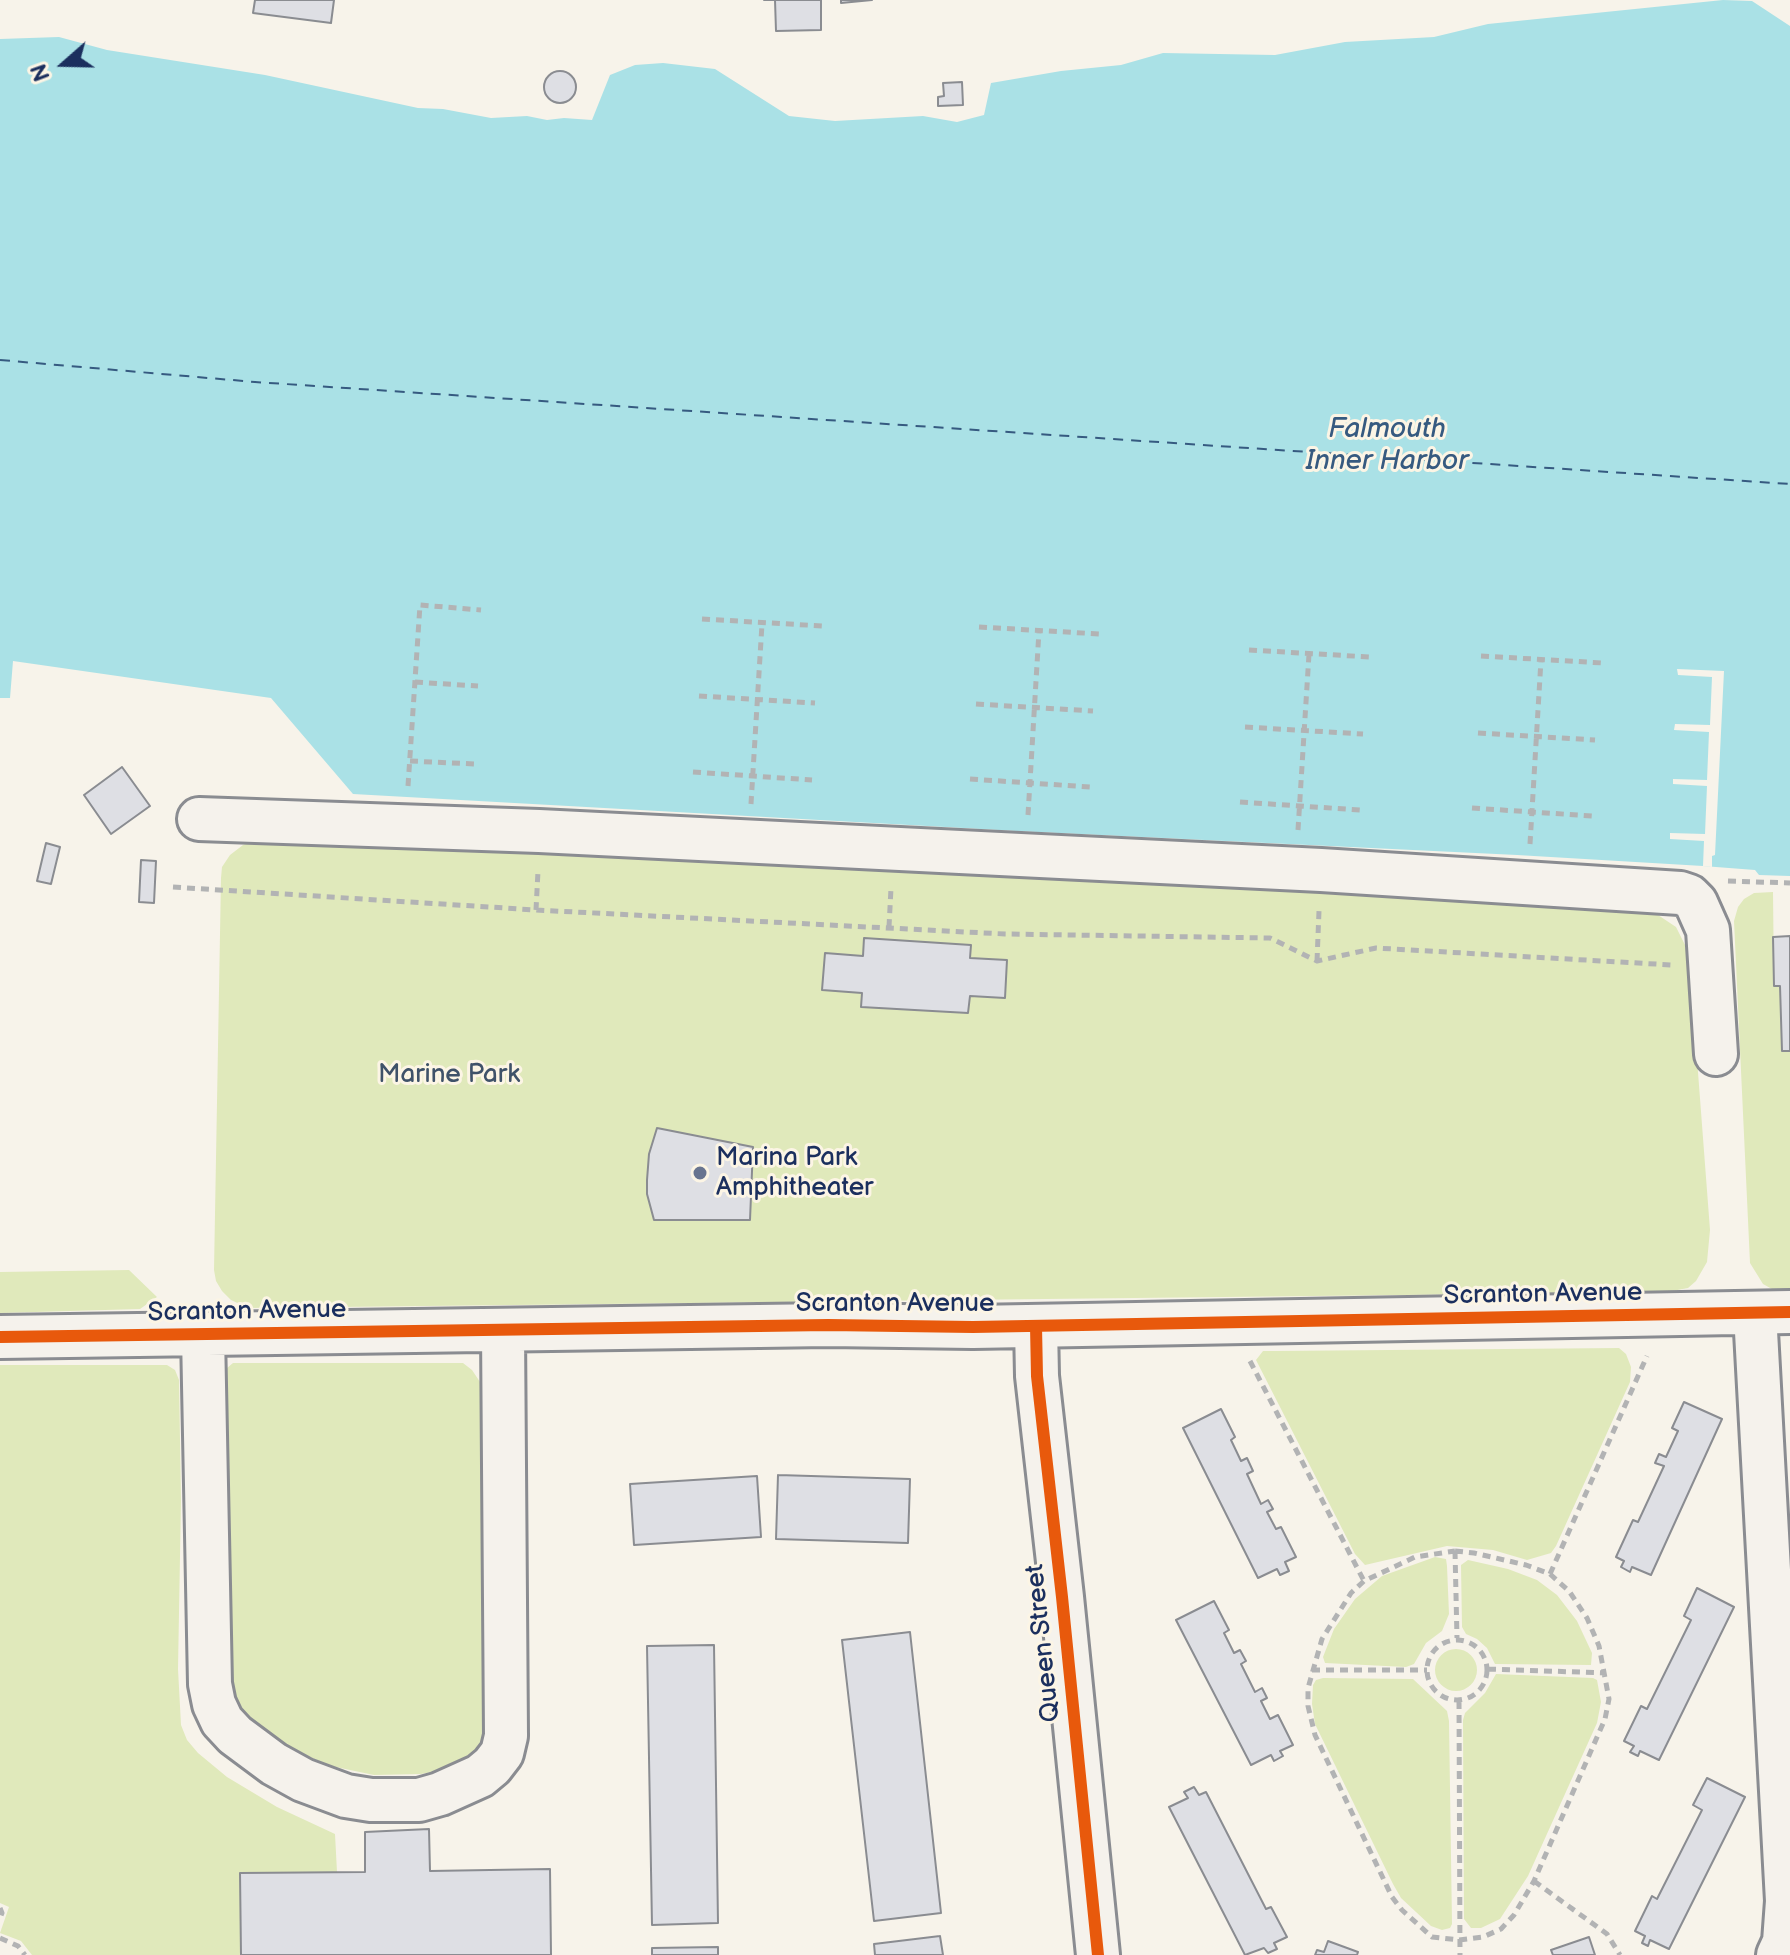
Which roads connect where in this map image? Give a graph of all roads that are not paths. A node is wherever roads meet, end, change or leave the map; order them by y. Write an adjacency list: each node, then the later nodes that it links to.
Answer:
1 (199, 819): 2 (street)
2 (1716, 1054)
3 (1772, 1313): 4 (street, Scranton Avenue); 9 (street)
4 (1036, 1326): 5 (street, Scranton Avenue); 8 (street, Queen Street)
5 (503, 1330): 6 (street, Scranton Avenue); 6 (street)
6 (203, 1335): 7 (street, Scranton Avenue)
7 (0, 1337)
8 (1098, 1955)
9 (1778, 1955)

